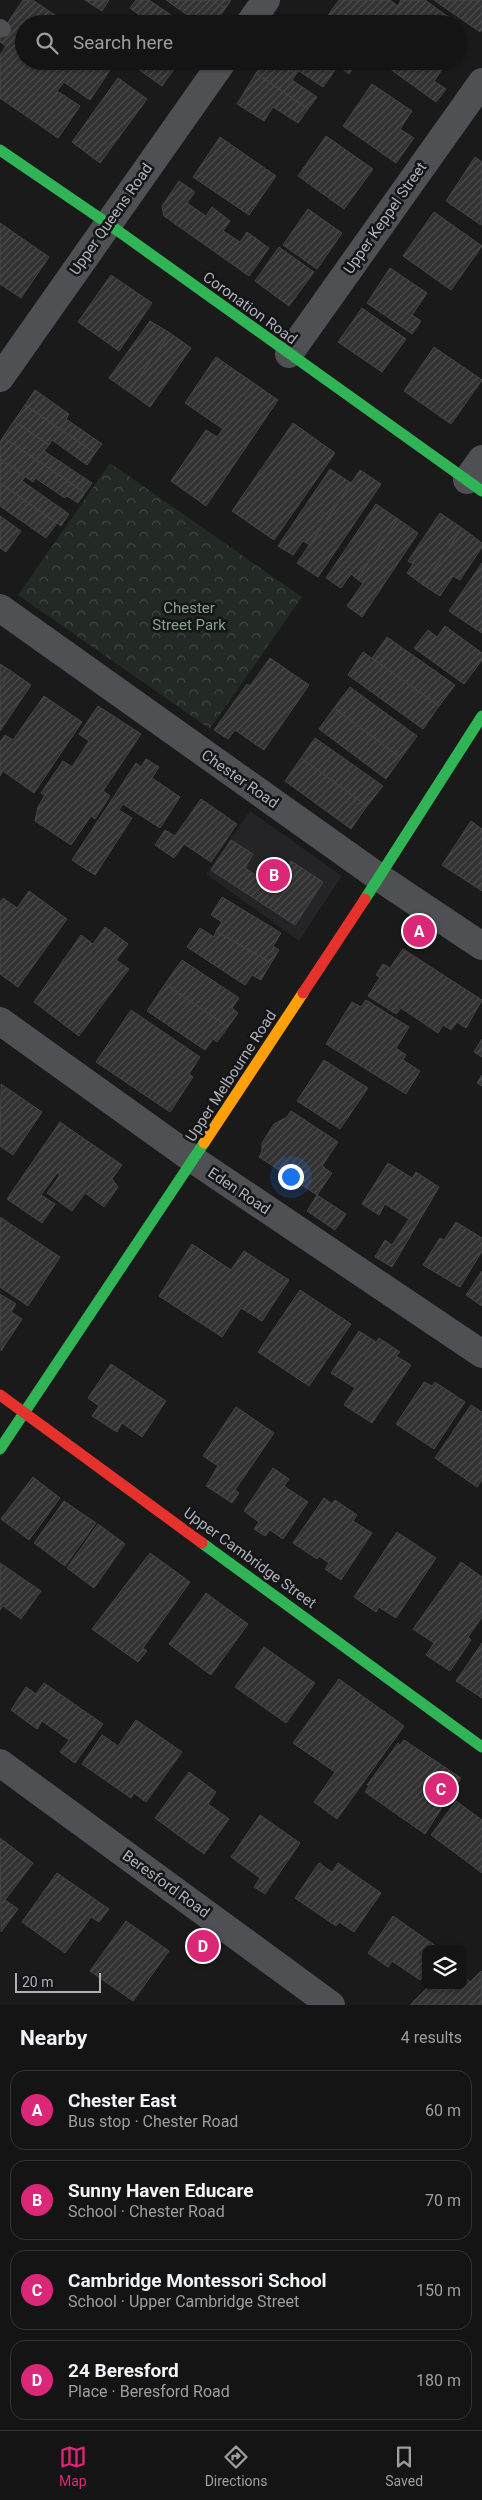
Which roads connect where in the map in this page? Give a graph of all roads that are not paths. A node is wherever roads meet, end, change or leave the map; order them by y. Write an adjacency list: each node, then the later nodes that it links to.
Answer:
1 (266, 0): 2 (street)
2 (255, 15)
3 (217, 70): 6 (street, Upper Queens Road)
4 (482, 82): 7 (street, Upper Keppel Street)
5 (0, 150): 6 (street, Coronation Road)
6 (108, 223): 7 (street, Coronation Road); 8 (street, Upper Queens Road)
7 (289, 354): 9 (street, Coronation Road)
8 (0, 378)
9 (477, 477)
10 (0, 608): 12 (street, Chester Road)
11 (482, 716): 12 (street, Upper Melbourne Road)
12 (380, 878): 13 (street, Chester Road); 15 (street, Upper Melbourne Road)
13 (482, 946)
14 (0, 1021): 15 (street, Eden Road)
15 (194, 1160): 16 (street, Eden Road); 18 (street, Upper Melbourne Road)
16 (482, 1354)
17 (0, 1395): 18 (street, Upper Cambridge Street)
18 (25, 1412): 19 (street, Upper Melbourne Road); 20 (street, Upper Cambridge Street)
19 (0, 1450)
20 (482, 1747)
21 (0, 1763): 22 (street, Beresford Road)
22 (331, 2005)

